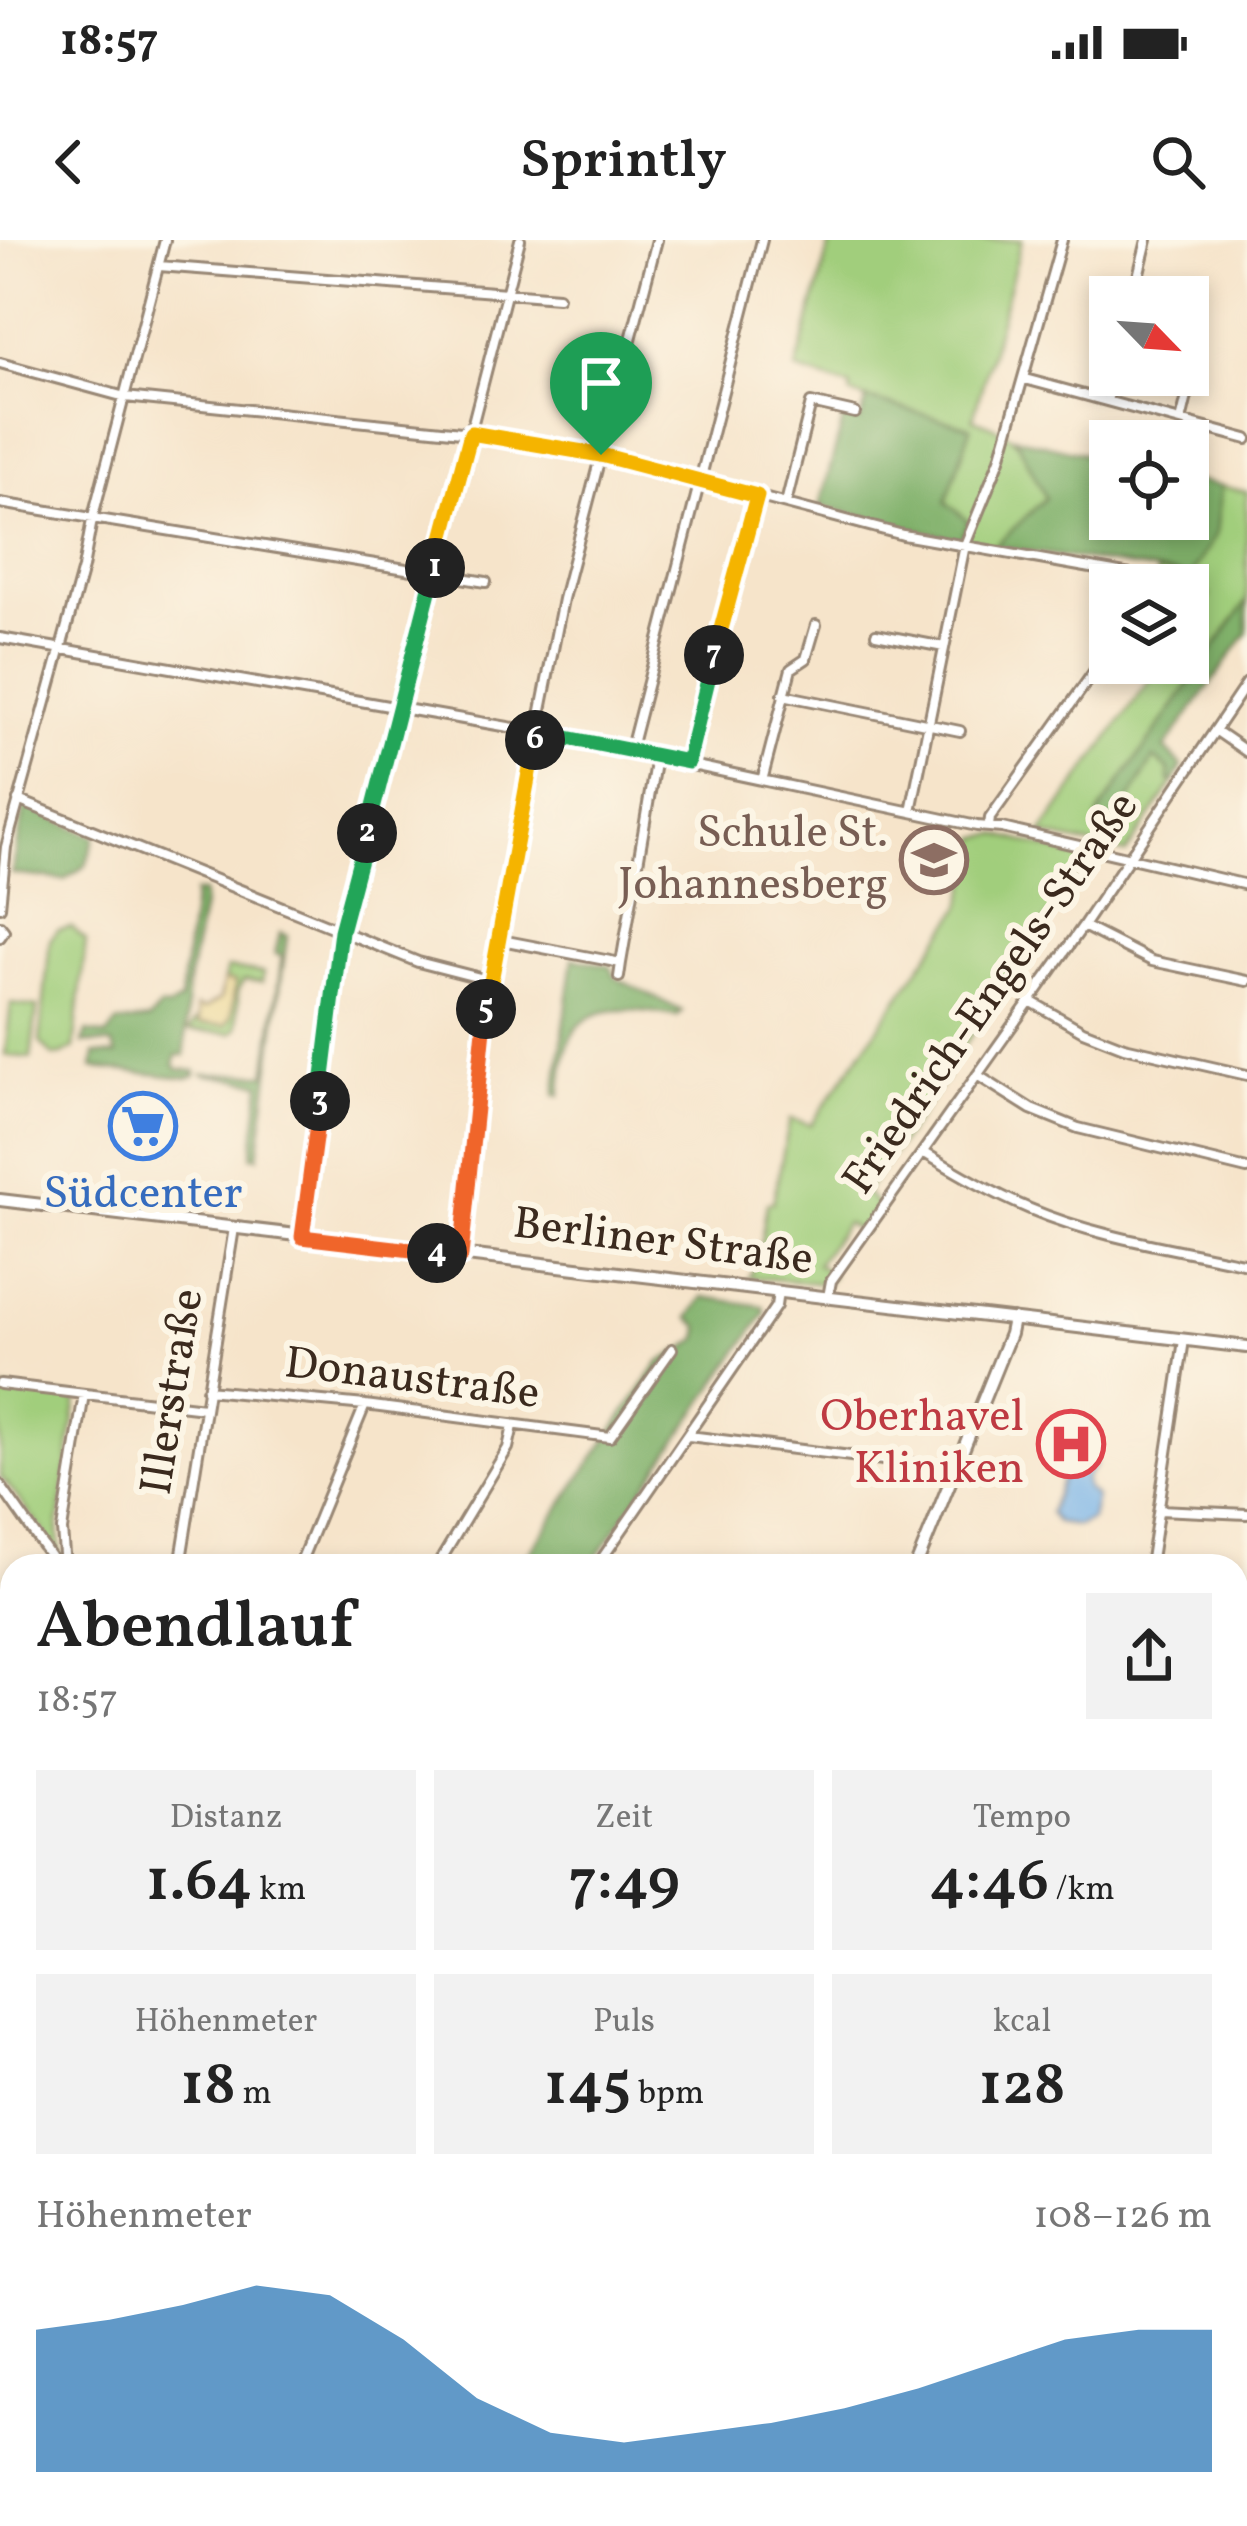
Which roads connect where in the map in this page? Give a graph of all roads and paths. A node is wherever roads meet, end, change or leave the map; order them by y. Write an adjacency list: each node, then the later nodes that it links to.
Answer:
1 (165, 240): 7 (street)
2 (520, 240): 9 (street)
3 (657, 240): 21 (street)
4 (762, 240): 22 (street)
5 (1063, 240): 12 (street)
6 (1147, 240): 8 (street)
7 (158, 266): 9 (street); 14 (street)
8 (1138, 276)
9 (506, 292): 10 (street); 19 (street)
10 (558, 297)
11 (0, 363): 14 (street)
12 (1025, 379): 15 (street); 27 (street)
13 (1108, 396): 15 (street)
14 (125, 397): 19 (street); 26 (street)
15 (1107, 401): 17 (street)
16 (855, 413): 25 (street)
17 (1177, 420)
18 (1209, 429): 20 (street)
19 (471, 433): 21 (street); 29 (street)
20 (1247, 439)
21 (601, 455): 22 (street); 43 (street)
22 (700, 482): 23 (street); 44 (street)
23 (757, 496): 25 (street); 47 (street)
24 (0, 503): 26 (street)
25 (786, 503): 27 (street)
26 (92, 520): 29 (street); 35 (street)
27 (965, 545): 28 (street); 34 (street)
28 (1089, 567)
29 (433, 574): 30 (street); 39 (street)
30 (486, 582)
31 (816, 625): 38 (street)
32 (876, 634): 34 (street)
33 (0, 638): 35 (street)
34 (944, 647): 40 (street)
35 (59, 648): 39 (street); 49 (street)
36 (1089, 679): 51 (street)
37 (1247, 682): 41 (street, Friedrich-Engels-Straße)
38 (783, 695): 40 (street); 48 (street)
39 (400, 707): 43 (street); 58 (street)
40 (928, 724): 42 (street); 50 (street)
41 (1215, 730): 45 (street); 53 (street, Friedrich-Engels-Straße)
42 (960, 731)
43 (537, 732): 44 (street); 60 (street)
44 (630, 752): 46 (street)
45 (1247, 752)
46 (656, 757): 47 (street); 61 (street)
47 (688, 762): 48 (street)
48 (763, 777): 50 (street)
49 (18, 800): 52 (street); 58 (street)
50 (911, 811): 51 (street)
51 (989, 826): 53 (street)
52 (3, 847): 55 (street)
53 (1128, 859): 54 (street); 57 (street, Friedrich-Engels-Straße)
54 (1247, 885)
55 (0, 907)
56 (0, 926): 59 (street)
57 (1083, 926): 64 (street); 65 (street, Friedrich-Engels-Straße)
58 (341, 931): 63 (street); 72 (street)
59 (0, 937)
60 (496, 939): 61 (street); 63 (street)
61 (621, 963): 62 (street)
62 (619, 977)
63 (488, 980): 73 (street)
64 (1247, 981)
65 (1030, 1001): 66 (street, Friedrich-Engels-Straße); 67 (street)
66 (977, 1075): 68 (street, Friedrich-Engels-Straße); 69 (street)
67 (1247, 1075)
68 (923, 1152): 74 (street); 76 (street, Friedrich-Engels-Straße)
69 (1247, 1169)
70 (0, 1200): 71 (main road, Berliner Straße)
71 (234, 1228): 72 (main road, Berliner Straße); 82 (street, Illerstraße)
72 (302, 1237): 73 (main road, Berliner Straße)
73 (461, 1256): 75 (main road, Berliner Straße)
74 (1247, 1264)
75 (778, 1292): 76 (main road, Berliner Straße); 87 (street)
76 (828, 1298): 77 (main road, Berliner Straße)
77 (1013, 1319): 78 (main road, Berliner Straße); 88 (main road)
78 (1184, 1340): 79 (main road, Berliner Straße); 90 (street)
79 (1247, 1347)
80 (672, 1349): 86 (street, Donaustraße)
81 (0, 1384): 83 (street)
82 (207, 1390): 84 (street, Donaustraße); 85 (street, Illerstraße)
83 (84, 1394): 85 (street); 93 (street)
84 (365, 1405): 86 (street, Donaustraße); 95 (street)
85 (204, 1408): 94 (street, Illerstraße)
86 (513, 1426): 96 (street)
87 (688, 1436): 88 (street); 97 (street)
88 (956, 1468): 98 (main road)
89 (0, 1485): 92 (street)
90 (1159, 1510): 91 (street); 99 (street)
91 (1247, 1514)
92 (52, 1554)
93 (61, 1554)
94 (182, 1554)
95 (304, 1554)
96 (443, 1554)
97 (605, 1554)
98 (921, 1554)
99 (1152, 1554)

